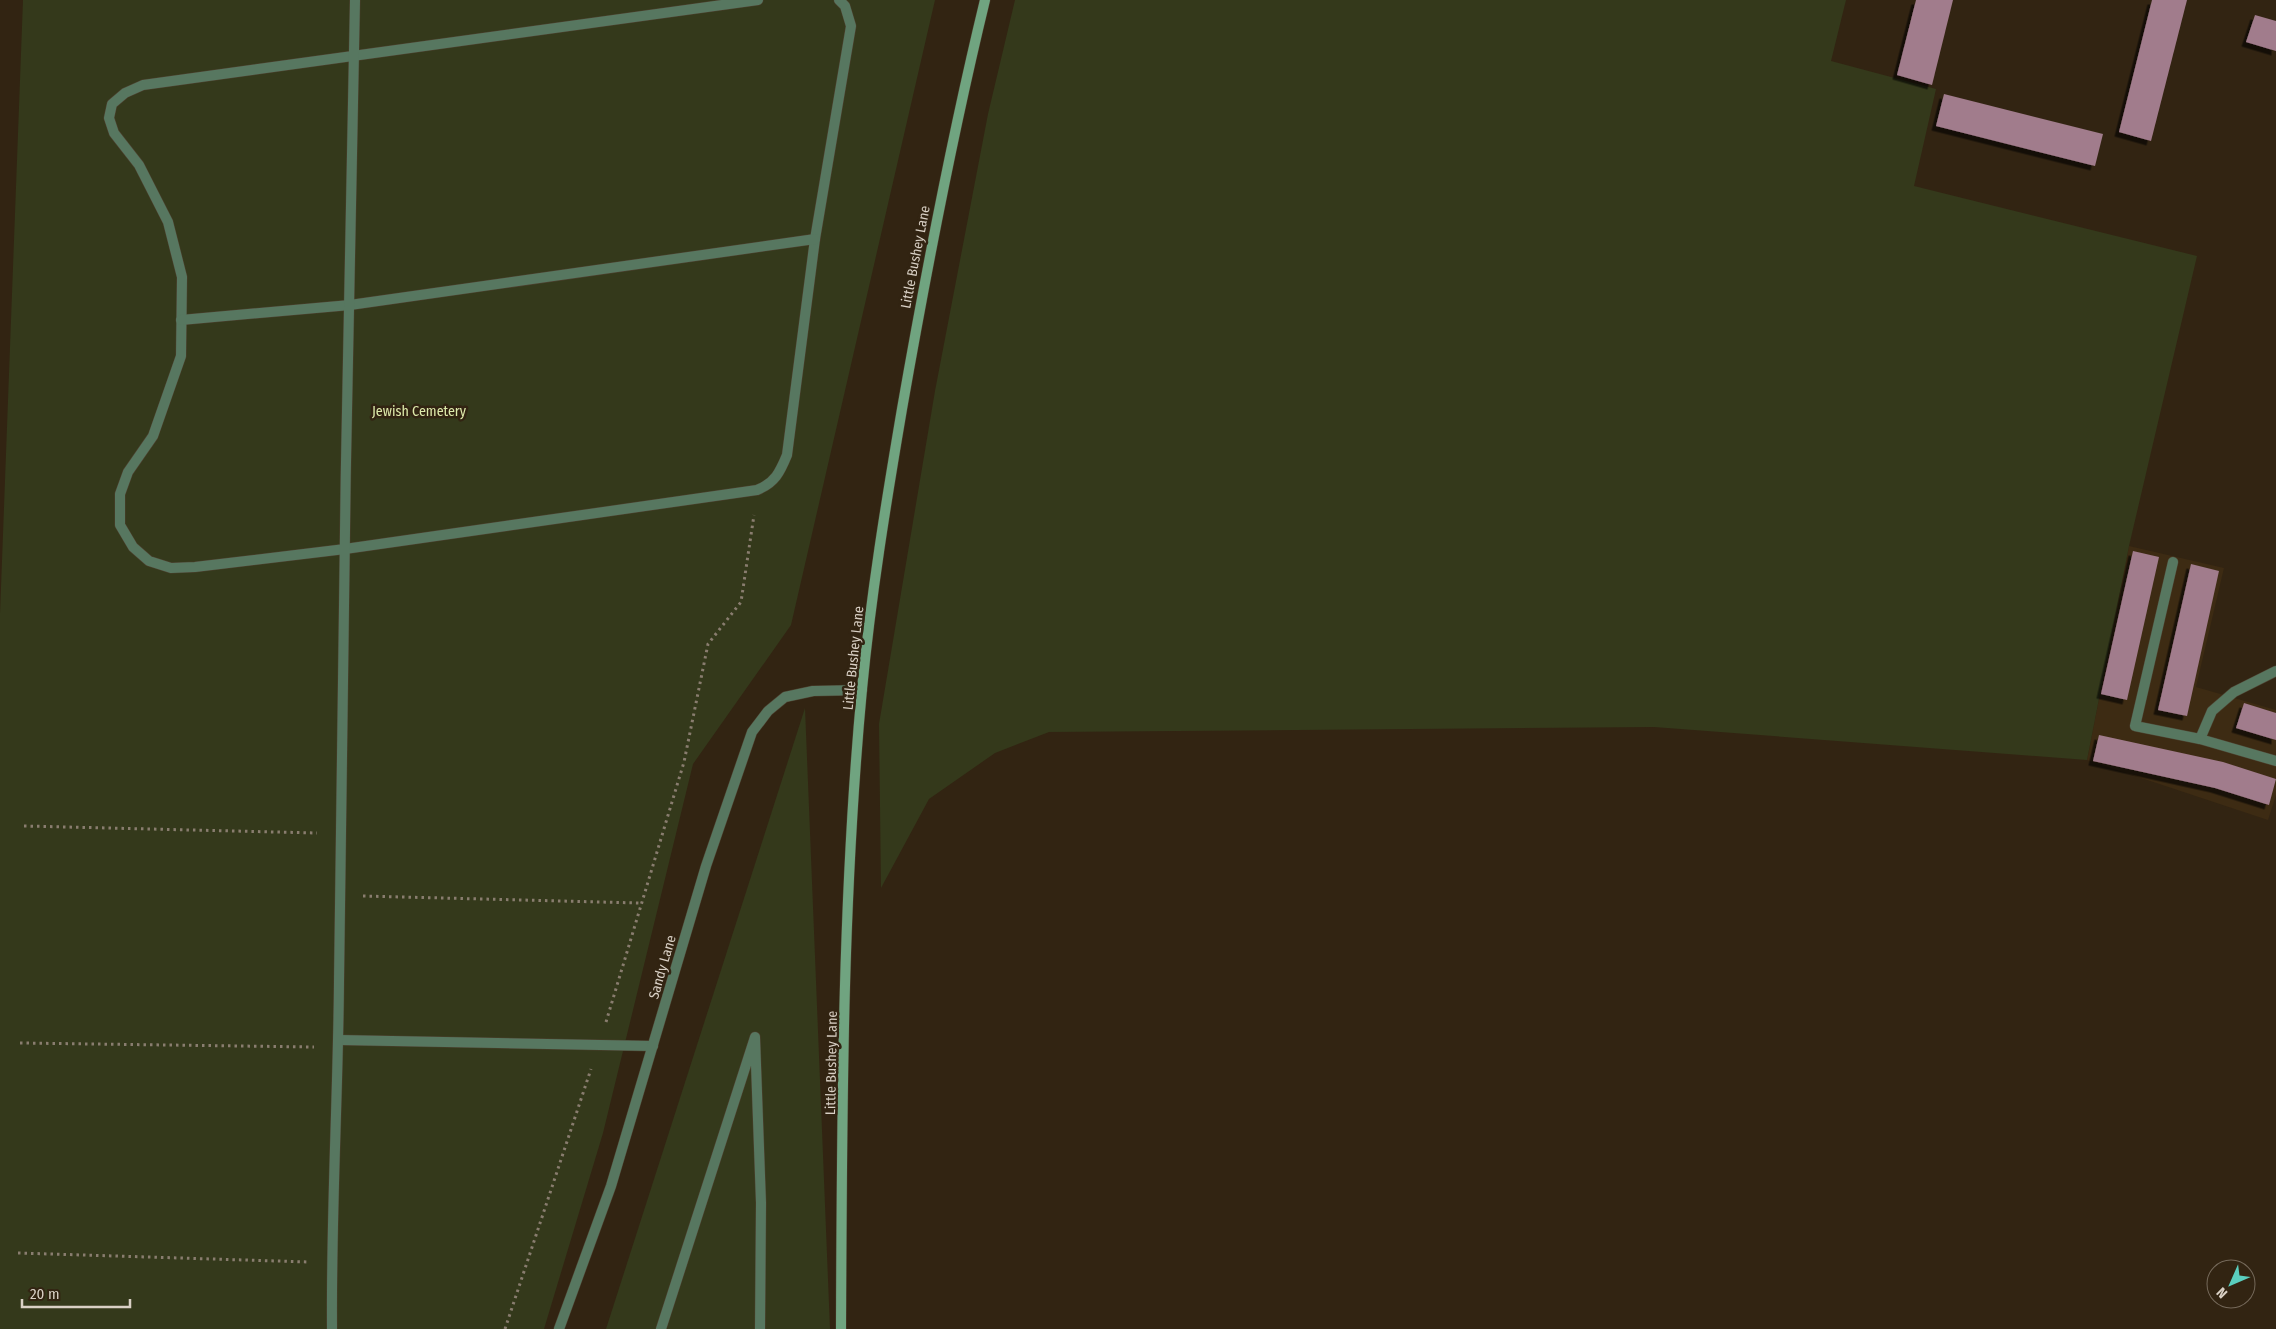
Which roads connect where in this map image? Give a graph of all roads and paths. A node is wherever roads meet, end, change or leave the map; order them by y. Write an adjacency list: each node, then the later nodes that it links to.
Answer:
1 (355, 0): 5 (street)
2 (758, 0): 5 (street)
3 (839, 0): 6 (street)
4 (984, 0): 13 (street, Little Bushey Lane)
5 (353, 57): 7 (street); 8 (street)
6 (815, 239): 7 (street); 9 (street)
7 (350, 305): 8 (street); 10 (street)
8 (182, 320): 10 (street)
9 (757, 490): 10 (street); 19 (path)
10 (345, 548): 17 (street)
11 (2174, 562): 14 (street)
12 (2276, 672): 14 (street)
13 (862, 690): 23 (street, Sandy Lane); 31 (street, Little Bushey Lane)
14 (2200, 739): 15 (street)
15 (2276, 761)
16 (24, 826): 17 (path)
17 (340, 833): 18 (street)
18 (340, 896): 19 (path); 21 (street)
19 (640, 903): 22 (path)
20 (20, 1043): 21 (path)
21 (339, 1044): 22 (street); 25 (street)
22 (599, 1045): 23 (street); 27 (path)
23 (653, 1046): 28 (street, Sandy Lane)
24 (18, 1254): 25 (path)
25 (332, 1263): 26 (street)
26 (332, 1329)
27 (505, 1329)
28 (559, 1329)
29 (661, 1329): 30 (street)
30 (760, 1329)
31 (841, 1329)

